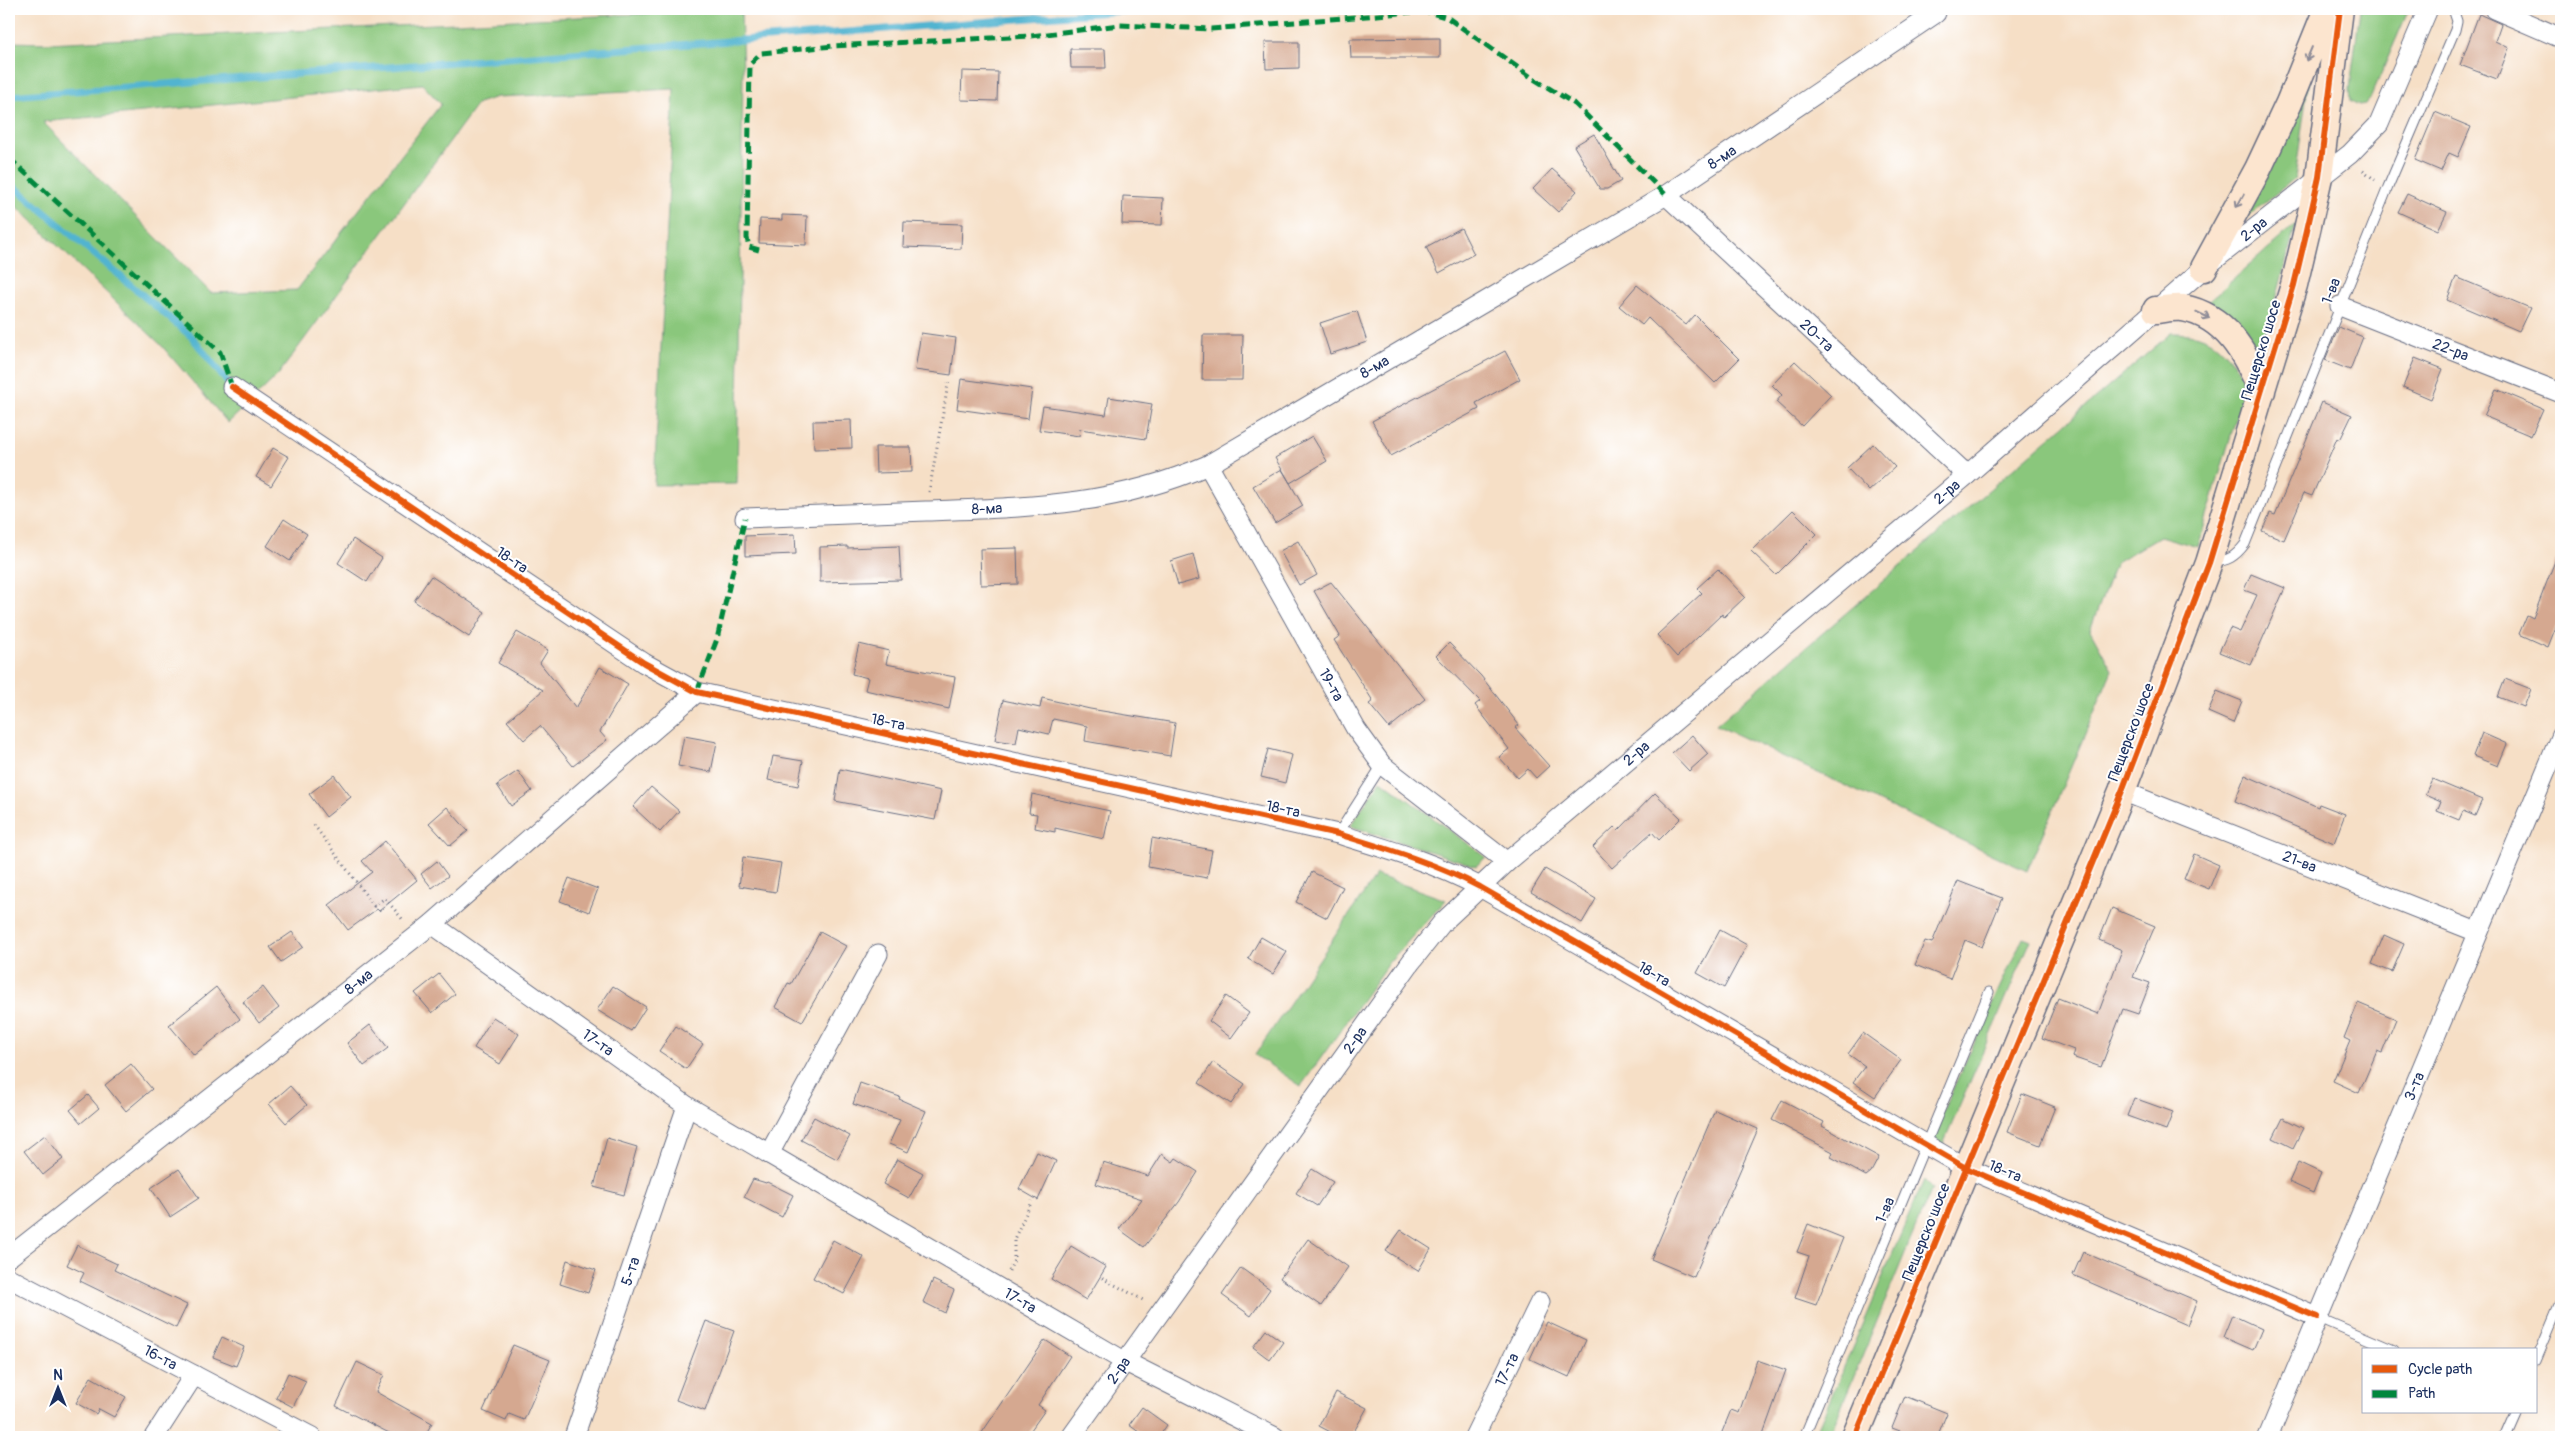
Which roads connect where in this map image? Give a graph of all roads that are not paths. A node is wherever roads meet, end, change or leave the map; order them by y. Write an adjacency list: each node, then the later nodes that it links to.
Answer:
1 (2327, 9): 10 (main road, one-way to 10)
2 (2340, 9): 8 (main road, Пещерско шосе)
3 (2428, 9): 8 (street, 2-ра)
4 (2453, 9): 11 (lane, 1-ва)
5 (2494, 9): 7 (street)
6 (1936, 13): 9 (street, 8-ма)
7 (2561, 38)
8 (2319, 177): 10 (street, 2-ра); 14 (main road, Пещерско шосе)
9 (1666, 195): 16 (street, 8-ма); 17 (street, 20-та)
10 (2204, 268): 12 (street, 2-ра)
11 (2340, 306): 15 (street, 22-ра); 19 (lane, 1-ва)
12 (2156, 310): 14 (main road, one-way to 14); 17 (street, 2-ра)
13 (232, 387): 20 (street, 18-та)
14 (2262, 391): 19 (main road, Пещерско шосе)
15 (2561, 393)
16 (1208, 464): 18 (street, 8-ма); 22 (street, 19-та)
17 (1967, 475): 25 (street, 2-ра)
18 (744, 518)
19 (2209, 563): 23 (main road, Пещерско шосе)
20 (697, 692): 24 (street, 18-та); 27 (street, 8-ма)
21 (2561, 735): 28 (street, 3-та)
22 (1382, 765): 24 (lane); 25 (street, 19-та)
23 (2122, 791): 28 (street, 21-ва); 34 (main road, Пещерско шосе)
24 (1338, 834): 26 (street, 18-та)
25 (1507, 862): 26 (street, 2-ра)
26 (1480, 887): 32 (street, 18-та); 42 (street, 2-ра)
27 (432, 924): 31 (street, 17-та); 35 (street, 8-ма)
28 (2478, 932): 39 (street, 3-та)
29 (878, 954): 33 (street)
30 (1989, 992): 32 (lane, 1-ва)
31 (687, 1106): 33 (street, 17-та); 47 (street, 5-та)
32 (1926, 1146): 34 (street, 18-та); 51 (lane, 1-ва)
33 (769, 1154): 42 (street, 17-та)
34 (1966, 1168): 39 (street, 18-та); 52 (main road, Пещерско шосе)
35 (9, 1258)
36 (9, 1278): 43 (street, 16-та)
37 (2561, 1301): 41 (lane)
38 (1540, 1302): 50 (street, 17-та)
39 (2317, 1317): 40 (lane, 18-та); 53 (street, 3-та)
40 (2389, 1348)
41 (2538, 1356)
42 (1124, 1361): 48 (street, 2-ра); 49 (street, 17-та)
43 (194, 1375): 45 (street); 46 (street, 16-та)
44 (2514, 1414): 54 (lane)
45 (154, 1437)
46 (312, 1437)
47 (574, 1437)
48 (1071, 1437)
49 (1275, 1437)
50 (1474, 1437)
51 (1804, 1437)
52 (1855, 1437)
53 (2268, 1437)
54 (2504, 1437)

